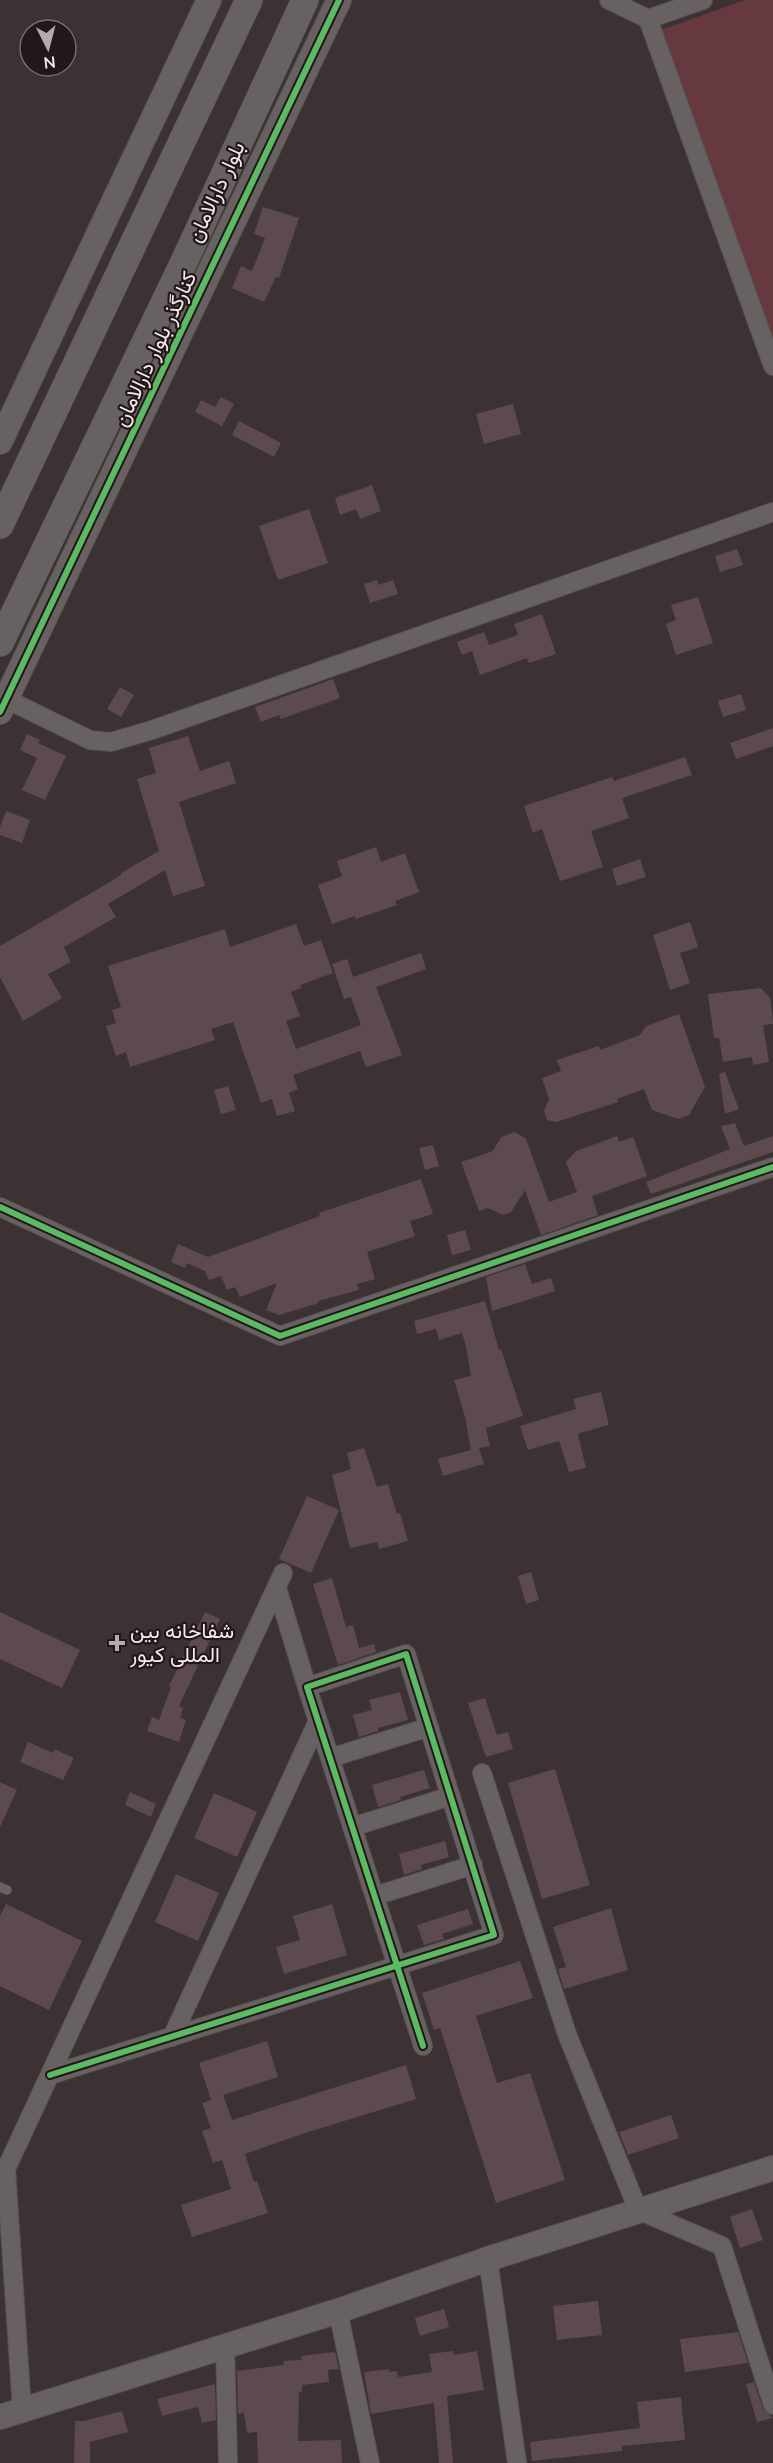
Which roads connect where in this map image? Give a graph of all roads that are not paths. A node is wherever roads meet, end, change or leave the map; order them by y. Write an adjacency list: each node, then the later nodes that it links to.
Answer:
1 (209, 0): 9 (street)
2 (249, 0): 11 (main road)
3 (304, 0): 12 (main road, بلوار دارالامان)
4 (339, 0): 13 (street, کنارگذر بلوار دارالامان)
5 (609, 0): 7 (street)
6 (703, 0): 7 (street)
7 (648, 19): 8 (street)
8 (773, 366)
9 (0, 442)
10 (773, 512): 13 (street)
11 (0, 525)
12 (0, 643)
13 (3, 705)
14 (773, 1167): 15 (street)
15 (0, 1207)
16 (307, 1687): 17 (street); 18 (street); 28 (street)
17 (318, 1721): 19 (street); 26 (street)
18 (429, 1727): 19 (street); 21 (street)
19 (330, 1758): 22 (street)
20 (482, 1773): 30 (street)
21 (451, 1796): 22 (street); 23 (street)
22 (352, 1827): 24 (street)
23 (473, 1865): 24 (street); 25 (street)
24 (375, 1896): 25 (street)
25 (397, 1966): 26 (street); 27 (street)
26 (172, 2037): 28 (street)
27 (423, 2046)
28 (50, 2075): 35 (street)
29 (773, 2168): 30 (street)
30 (638, 2210): 31 (street); 34 (street)
31 (488, 2259): 32 (street); 38 (street)
32 (338, 2311): 33 (street); 37 (street)
33 (225, 2344): 35 (street); 36 (street)
34 (773, 2405)
35 (11, 2413)
36 (228, 2463)
37 (370, 2463)
38 (517, 2463)

